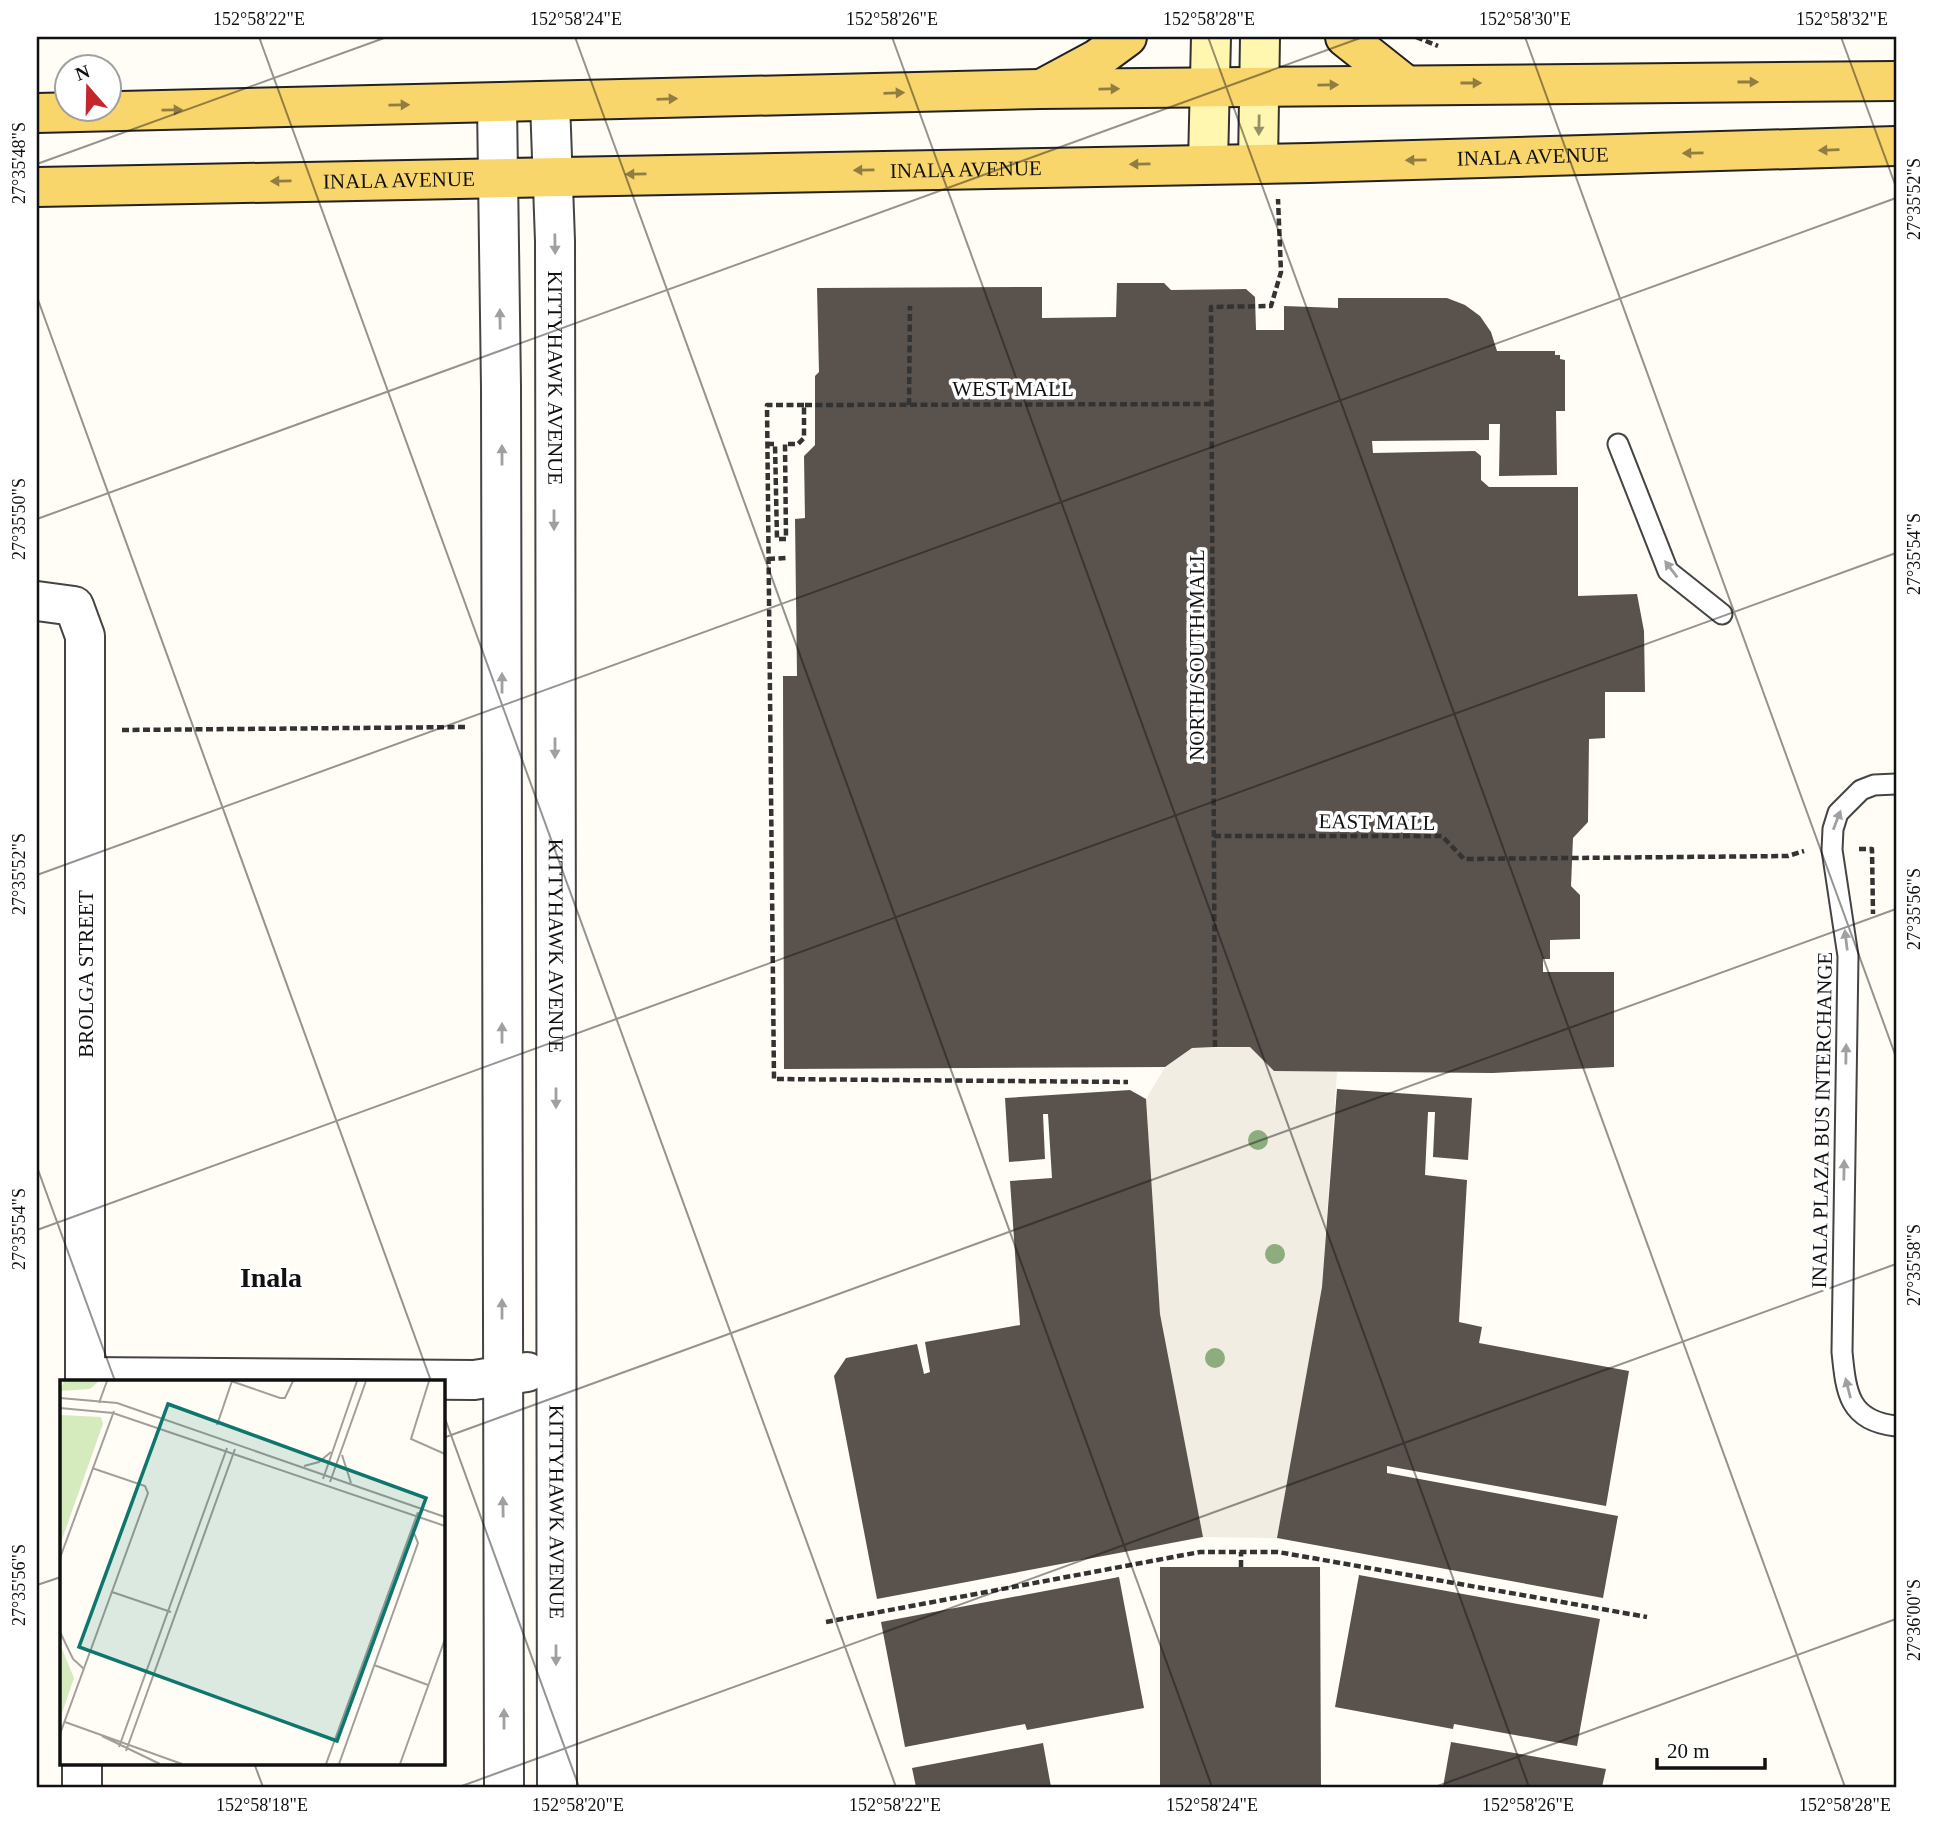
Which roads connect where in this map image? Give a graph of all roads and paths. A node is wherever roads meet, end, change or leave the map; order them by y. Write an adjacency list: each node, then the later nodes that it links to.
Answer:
1 (1127, 37): 9 (main road)
2 (1210, 37): 8 (main road)
3 (1261, 37): 7 (main road)
4 (1345, 37): 6 (main road)
5 (1896, 81): 6 (main road, one-way to 5)
6 (1403, 83): 7 (main road, one-way to 6)
7 (1260, 86): 8 (main road); 15 (main road, one-way to 15)
8 (1212, 87): 9 (main road, one-way to 8); 14 (main road)
9 (1040, 89): 10 (main road, one-way to 9)
10 (550, 102): 11 (main road); 16 (street, KITTYHAWK AVENUE)
11 (497, 104): 12 (main road, one-way to 11); 17 (street)
12 (37, 113)
13 (1896, 146): 15 (main road, INALA AVENUE, one-way to 15)
14 (1208, 163): 15 (main road, INALA AVENUE); 16 (main road, INALA AVENUE, one-way to 16)
15 (1258, 163)
16 (553, 175): 17 (main road, INALA AVENUE); 38 (street, KITTYHAWK AVENUE, one-way to 38)
17 (496, 177): 18 (main road, INALA AVENUE, one-way to 18); 30 (street, one-way to 17)
18 (37, 187)
19 (1291, 198): 21 (path, NORTH/SOUTH MALL)
20 (910, 306): 23 (path)
21 (1211, 404): 23 (path, WEST MALL); 33 (path, NORTH/SOUTH MALL)
22 (804, 405): 23 (path, WEST MALL); 24 (path, WEST MALL); 24 (path)
23 (909, 405)
24 (767, 444): 27 (path)
25 (1619, 444): 29 (lane, one-way to 25)
26 (786, 558): 27 (path)
27 (768, 559): 37 (path)
28 (37, 601): 31 (street, BROLGA STREET)
29 (1722, 614)
30 (502, 724): 31 (path); 39 (street, one-way to 30)
31 (87, 730): 40 (street, BROLGA STREET)
32 (1896, 784): 34 (lane, INALA PLAZA BUS INTERCHANGE, one-way to 32)
33 (1214, 836): 34 (path, EAST MALL); 36 (path, NORTH/SOUTH MALL)
34 (1832, 850): 35 (path, EAST MALL); 41 (lane, INALA PLAZA BUS INTERCHANGE, one-way to 34)
35 (1873, 928)
36 (1215, 1047)
37 (1128, 1082)
38 (555, 1367): 39 (street); 49 (street, KITTYHAWK AVENUE, one-way to 49)
39 (502, 1377): 40 (street); 48 (street, one-way to 39)
40 (85, 1379)
41 (1896, 1426)
42 (1241, 1552): 43 (path); 44 (path); 45 (path)
43 (1241, 1567)
44 (1647, 1616)
45 (826, 1622)
46 (82, 1764): 47 (street)
47 (82, 1787)
48 (504, 1787)
49 (557, 1787)

